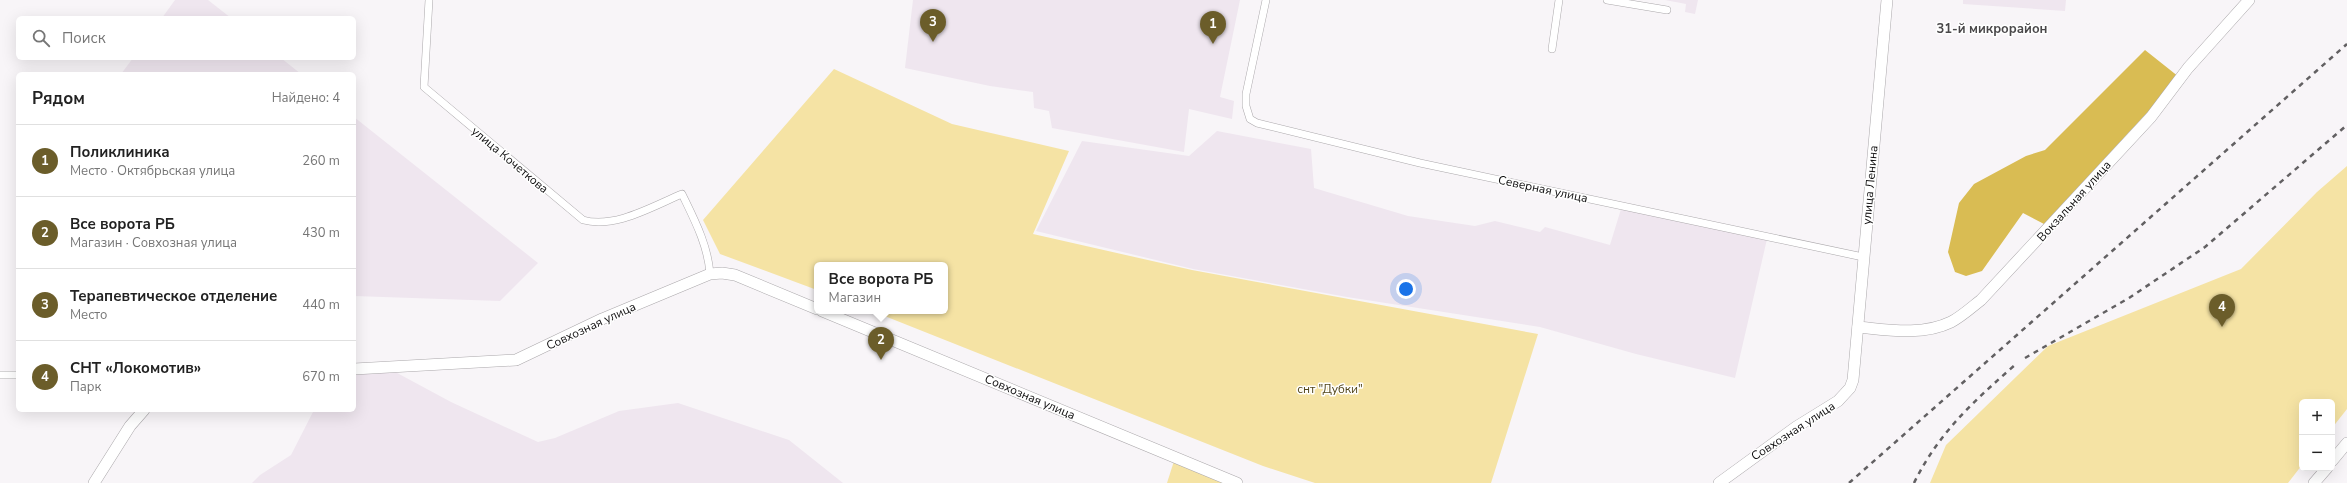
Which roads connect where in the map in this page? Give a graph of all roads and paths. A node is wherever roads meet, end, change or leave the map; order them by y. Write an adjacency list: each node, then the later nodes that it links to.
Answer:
1 (430, 0): 10 (street, улица Кочеткова)
2 (1266, 0): 9 (street, Северная улица)
3 (1559, 0): 8 (street)
4 (1607, 0): 7 (street)
5 (1887, 0): 9 (street, улица Ленина)
6 (2249, 0): 13 (street, Вокзальная улица)
7 (1667, 10)
8 (1552, 50)
9 (1863, 257): 13 (street, улица Ленина)
10 (710, 274): 11 (street, Совхозная улица); 14 (street, Совхозная улица)
11 (814, 308)
12 (829, 314): 23 (street, Совхозная улица)
13 (1858, 327): 15 (street, улица Ленина)
14 (356, 369)
15 (1855, 370): 24 (street, Совхозная улица)
16 (0, 375): 17 (street)
17 (16, 375)
18 (142, 412): 22 (street)
19 (2347, 443): 20 (street)
20 (2335, 457)
21 (2324, 471): 25 (street)
22 (94, 483)
23 (1237, 483)
24 (1719, 483)
25 (2314, 483)

